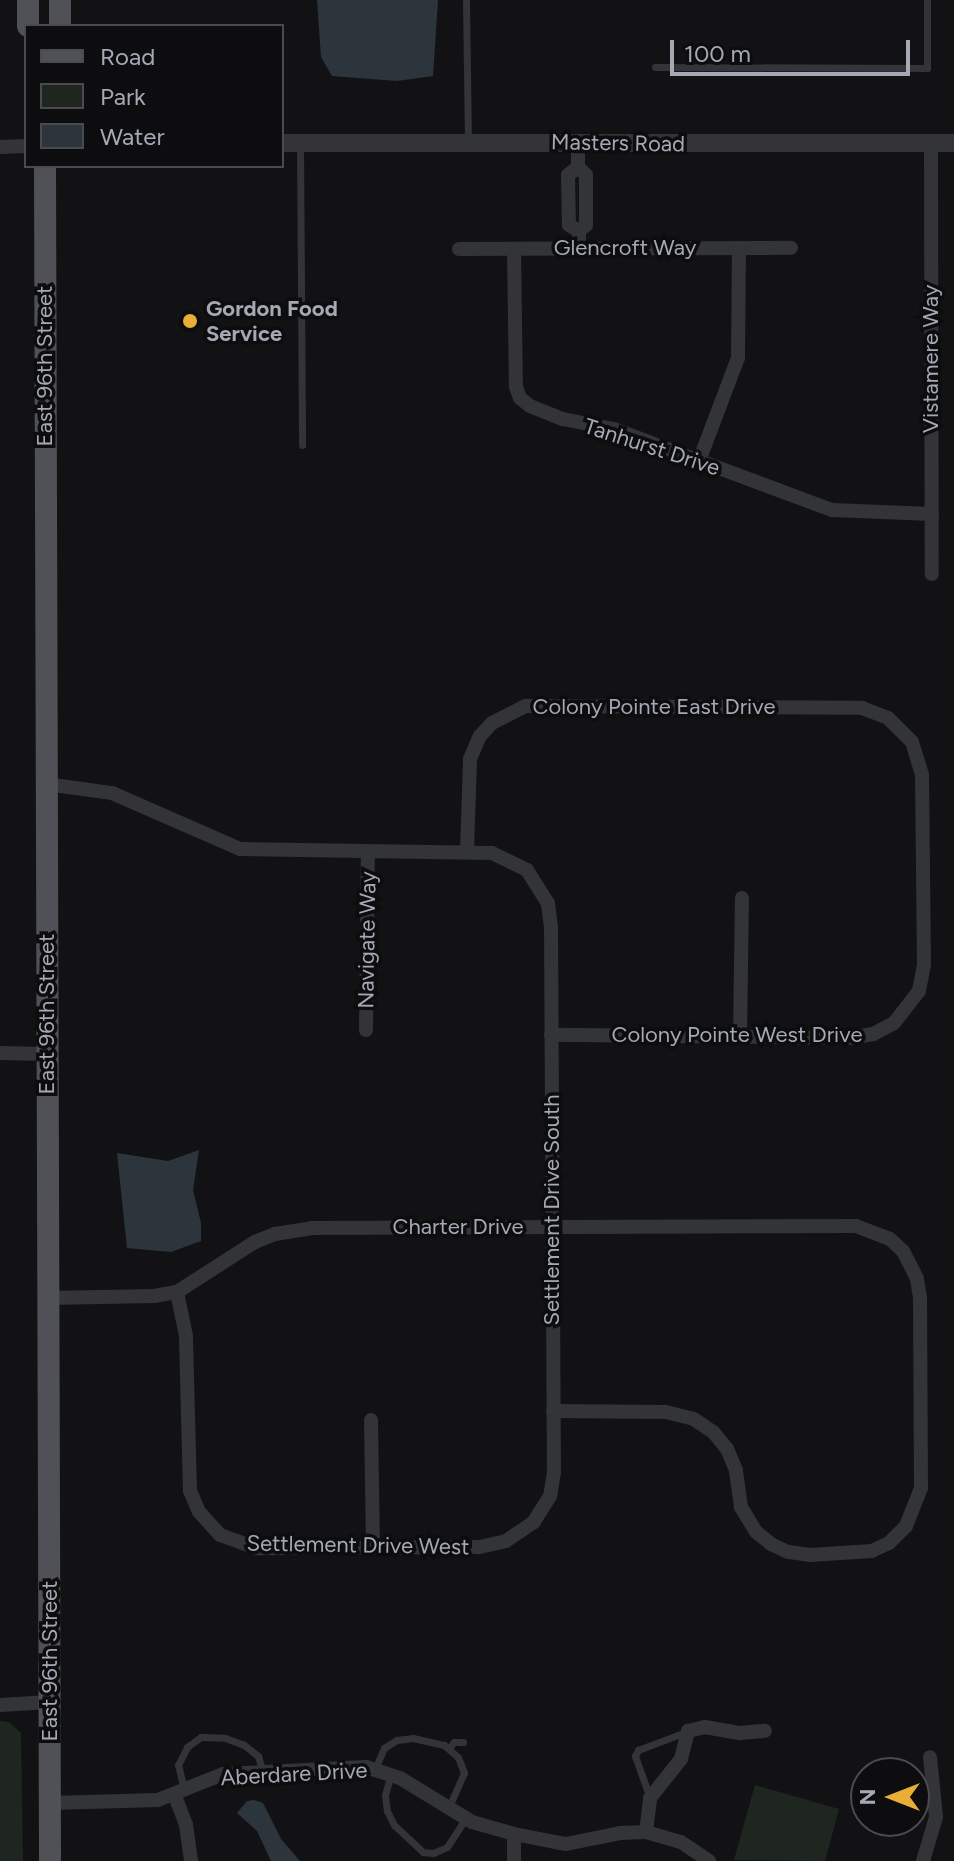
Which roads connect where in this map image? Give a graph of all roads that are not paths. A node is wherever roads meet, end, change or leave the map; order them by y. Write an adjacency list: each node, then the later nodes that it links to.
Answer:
1 (28, 0): 5 (main road)
2 (60, 0): 6 (main road)
3 (466, 0): 8 (lane)
4 (927, 0): 7 (lane)
5 (28, 24)
6 (60, 24)
7 (655, 67)
8 (468, 140): 9 (street, Masters Road); 10 (street, Masters Road)
9 (291, 143): 21 (lane)
10 (578, 143): 11 (street, Masters Road); 16 (street)
11 (931, 143): 12 (street, Masters Road); 23 (street, Vistamere Way)
12 (954, 143)
13 (24, 146): 14 (street)
14 (0, 147)
15 (45, 168): 25 (main road, East 96th Street)
16 (579, 248): 17 (street, Glencroft Way); 20 (street, Glencroft Way)
17 (739, 248): 18 (street, Glencroft Way); 22 (street)
18 (791, 248)
19 (459, 249): 20 (street, Glencroft Way)
20 (514, 249): 22 (street, Tanhurst Drive)
21 (302, 445)
22 (699, 461): 23 (street, Tanhurst Drive)
23 (932, 514): 24 (street, Vistamere Way)
24 (932, 574)
25 (46, 784): 26 (street); 34 (main road, East 96th Street)
26 (368, 851): 27 (street); 30 (street, Navigate Way)
27 (467, 851): 29 (street, Colony Pointe East Drive); 31 (street, Settlement Drive South)
28 (742, 898): 32 (street)
29 (911, 1005): 32 (street, Colony Pointe West Drive)
30 (366, 1030)
31 (551, 1035): 32 (street, Colony Pointe West Drive); 35 (street, Settlement Drive South)
32 (740, 1037)
33 (0, 1053): 34 (street)
34 (47, 1054): 37 (main road, East 96th Street)
35 (553, 1227): 36 (street, Charter Drive); 38 (street, Settlement Drive South); 38 (street, Charter Drive)
36 (177, 1292): 37 (street, Charter Drive); 41 (street, Settlement Drive West)
37 (47, 1298): 42 (main road, East 96th Street)
38 (553, 1411): 40 (street, Settlement Drive South)
39 (371, 1420): 41 (street)
40 (526, 1530): 41 (street, Settlement Drive West)
41 (373, 1547)
42 (50, 1702): 43 (street); 54 (main road, East 96th Street)
43 (0, 1705)
44 (688, 1731): 45 (street); 53 (street); 53 (lane)
45 (765, 1731)
46 (463, 1742): 47 (lane)
47 (449, 1748): 49 (lane); 55 (lane)
48 (930, 1757): 64 (street)
49 (375, 1769): 50 (street, Aberdare Drive); 51 (street, Aberdare Drive)
50 (263, 1772): 52 (street, Aberdare Drive); 52 (lane)
51 (391, 1773): 55 (street, Aberdare Drive); 59 (lane)
52 (180, 1794): 54 (street, Aberdare Drive); 61 (street)
53 (650, 1798): 57 (street)
54 (51, 1803): 60 (main road, East 96th Street)
55 (448, 1810): 56 (street, Aberdare Drive)
56 (465, 1819): 58 (street, Aberdare Drive); 59 (lane)
57 (646, 1832): 58 (street, Aberdare Drive); 63 (street, Aberdare Drive)
58 (514, 1834): 62 (street)
59 (434, 1857)
60 (50, 1861)
61 (191, 1861)
62 (514, 1861)
63 (709, 1861)
64 (923, 1861)

